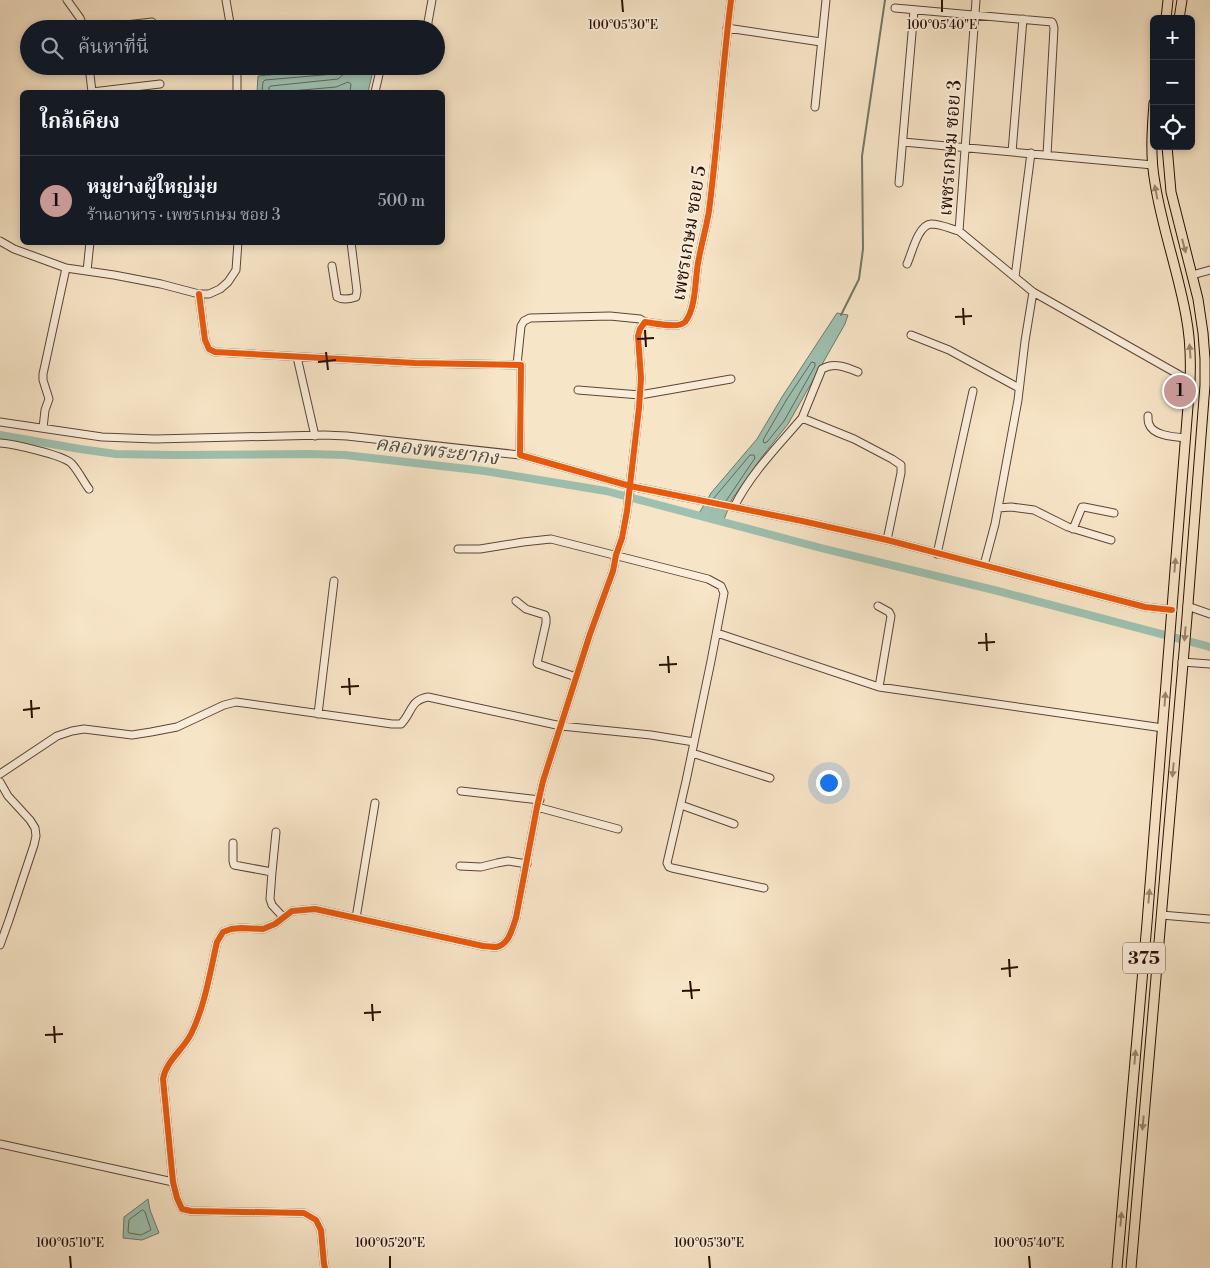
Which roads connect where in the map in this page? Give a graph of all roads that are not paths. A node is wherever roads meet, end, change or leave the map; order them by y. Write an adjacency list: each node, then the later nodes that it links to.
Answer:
1 (67, 0): 15 (street)
2 (226, 0): 16 (street)
3 (432, 0): 17 (street)
4 (731, 0): 18 (street, เพชรเกษม ซอย 5)
5 (826, 0): 19 (street)
6 (976, 0): 11 (street, เพชรเกษม ซอย 3)
7 (1168, 0): 12 (main road)
8 (1182, 0): 13 (main road)
9 (895, 8): 10 (street)
10 (914, 10): 11 (street); 30 (street)
11 (974, 14): 14 (street); 31 (street, เพชรเกษม ซอย 3)
12 (1166, 15)
13 (1180, 15)
14 (1023, 19): 33 (street); 35 (street)
15 (81, 20)
16 (229, 20)
17 (428, 20)
18 (728, 28): 19 (street); 52 (street, เพชรเกษม ซอย 5)
19 (821, 42): 29 (street)
20 (90, 75): 24 (street)
21 (237, 75): 26 (street)
22 (379, 75): 27 (street)
23 (160, 84): 25 (street)
24 (92, 90)
25 (109, 90)
26 (237, 90)
27 (375, 90)
28 (1154, 105): 36 (main road, 375)
29 (815, 107)
30 (903, 142): 31 (street); 37 (street)
31 (965, 148): 33 (street); 38 (street, เพชรเกษม ซอย 3)
32 (1167, 150): 48 (main road, 375, one-way to 48)
33 (1012, 152): 34 (street)
34 (1031, 154): 35 (street); 49 (street)
35 (1047, 155): 36 (street)
36 (1153, 165): 59 (main road, 375, one-way to 36)
37 (899, 183)
38 (959, 231): 43 (street); 49 (street, เพชรเกษม ซอย 3)
39 (0, 241): 45 (street)
40 (90, 245): 47 (street)
41 (238, 245): 51 (street)
42 (351, 245): 44 (street)
43 (907, 264)
44 (332, 266)
45 (66, 268): 47 (street); 67 (street)
46 (1210, 270): 48 (street)
47 (87, 271): 51 (street)
48 (1192, 276): 55 (main road, 375)
49 (1015, 277): 50 (street, เพชรเกษม ซอย 3)
50 (1033, 292): 59 (street, เพชรเกษม ซอย 3); 60 (street)
51 (200, 294): 54 (street)
52 (644, 322): 56 (street); 63 (street)
53 (910, 336): 60 (street)
54 (297, 357): 56 (street); 68 (street)
55 (1207, 359): 87 (main road, 375)
56 (517, 365): 71 (street)
57 (858, 372): 65 (street)
58 (731, 379): 63 (street)
59 (1190, 381): 69 (main road, 375)
60 (1019, 388): 75 (street)
61 (578, 390): 63 (street)
62 (973, 392): 81 (street)
63 (640, 395): 72 (street)
64 (1148, 416): 69 (street)
65 (802, 418): 74 (street); 78 (street)
66 (0, 422): 67 (street)
67 (42, 428): 68 (street)
68 (315, 436): 71 (street)
69 (1186, 438): 88 (main road, 375, one-way to 69)
70 (0, 442): 73 (street)
71 (520, 455): 72 (street)
72 (630, 487): 74 (street); 82 (street)
73 (89, 489)
74 (734, 507): 78 (street)
75 (998, 508): 77 (street); 83 (street)
76 (1114, 513): 77 (street)
77 (1073, 529): 79 (street)
78 (886, 540): 81 (street)
79 (1111, 540)
80 (458, 550): 82 (street)
81 (937, 554): 83 (street)
82 (616, 555): 90 (street); 93 (street)
83 (984, 565): 88 (street)
84 (334, 581): 95 (street)
85 (516, 601): 93 (street)
86 (878, 606): 94 (street)
87 (1187, 606): 89 (street); 91 (main road, 375, one-way to 91)
88 (1172, 612): 97 (main road, 375, one-way to 88)
89 (1210, 614)
90 (717, 633): 94 (street); 98 (street)
91 (1182, 662): 92 (street); 116 (main road, 375, one-way to 116)
92 (1210, 664)
93 (576, 677): 96 (street)
94 (879, 688): 97 (street)
95 (318, 714): 96 (street); 100 (street)
96 (561, 726): 98 (street); 104 (street)
97 (1163, 728): 123 (main road, 375, one-way to 97)
98 (694, 742): 99 (street)
99 (692, 752): 101 (street); 106 (street)
100 (0, 774)
101 (770, 778)
102 (0, 782): 120 (street)
103 (461, 791): 104 (street)
104 (540, 800): 107 (street)
105 (376, 803): 118 (street)
106 (681, 805): 108 (street); 115 (street)
107 (537, 808): 109 (street); 112 (street)
108 (734, 824)
109 (618, 829)
110 (276, 832): 114 (street)
111 (233, 843): 114 (street)
112 (527, 864): 113 (street); 118 (street)
113 (460, 866)
114 (272, 872): 117 (street)
115 (764, 888)
116 (1161, 916): 119 (street); 124 (main road, 375)
117 (283, 918): 118 (street); 126 (street)
118 (356, 918)
119 (1209, 919)
120 (9, 920): 121 (street); 122 (street)
121 (0, 922)
122 (0, 945)
123 (1140, 1000): 124 (main road); 128 (main road, 375, one-way to 123)
124 (1154, 1001): 129 (main road, 375, one-way to 129)
125 (0, 1144): 126 (street)
126 (173, 1182): 127 (street)
127 (325, 1268)
128 (1117, 1268)
129 (1131, 1268)

